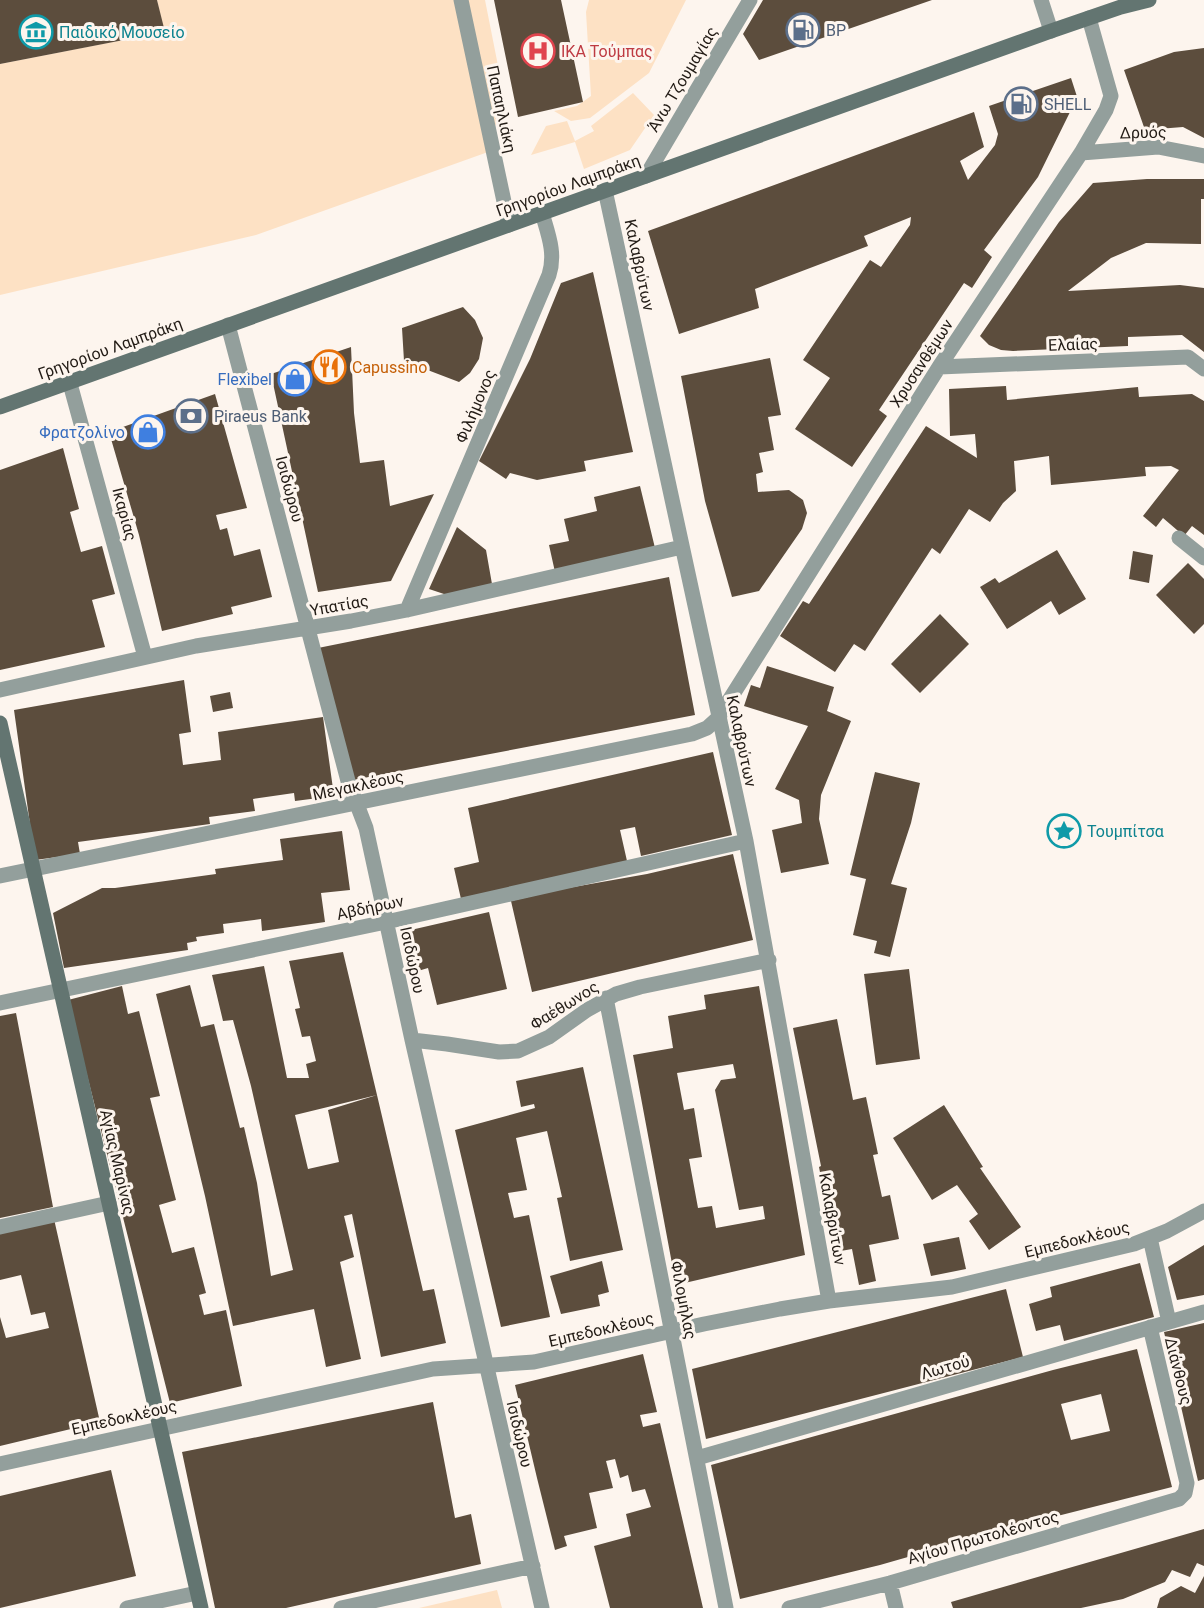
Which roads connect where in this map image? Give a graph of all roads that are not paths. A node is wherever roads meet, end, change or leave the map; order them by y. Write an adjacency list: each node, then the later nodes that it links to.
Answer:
1 (461, 0): 12 (street, Παπαηλιάκη)
2 (750, 0): 9 (street, Άνω Τζουμαγίας)
3 (1041, 0): 6 (street)
4 (1149, 0): 5 (main road, Γρηγορίου Λαμπράκη)
5 (1089, 18): 6 (main road, Γρηγορίου Λαμπράκη); 7 (street, Χρυσανθέμων)
6 (1051, 31): 9 (main road, Γρηγορίου Λαμπράκη)
7 (1081, 153): 8 (street, Δρυός); 14 (street, Χρυσανθέμων)
8 (1204, 156)
9 (646, 176): 10 (main road, Γρηγορίου Λαμπράκη)
10 (605, 190): 11 (main road, Γρηγορίου Λαμπράκη); 19 (street, Καλαβρύτων)
11 (542, 213): 12 (main road, Γρηγορίου Λαμπράκη); 21 (street, Φιλήμονος)
12 (509, 225): 13 (main road, Γρηγορίου Λαμπράκη)
13 (228, 325): 16 (main road, Γρηγορίου Λαμπράκη); 22 (street, Ισιδώρου)
14 (939, 368): 15 (street, Ελαίας); 25 (street, Χρυσανθέμων)
15 (1204, 369)
16 (69, 380): 17 (main road, Γρηγορίου Λαμπράκη); 23 (street, Ικαρίας)
17 (0, 407)
18 (1179, 538): 20 (street)
19 (682, 547): 21 (street, Υπατίας); 25 (street, Καλαβρύτων)
20 (1204, 558)
21 (407, 610): 22 (street, Υπατίας)
22 (309, 628): 23 (street, Υπατίας); 27 (street, Ισιδώρου)
23 (145, 657): 24 (street, Υπατίας)
24 (0, 690)
25 (718, 718): 27 (street, Μεγακλέους); 28 (street, Καλαβρύτων)
26 (0, 723): 29 (main road, Αγίας Μαρίνας)
27 (357, 804): 29 (street, Μεγακλέους); 31 (street, Ισιδώρου)
28 (746, 841): 31 (street, Αβδήρων); 32 (street, Καλαβρύτων)
29 (33, 869): 30 (street, Μεγακλέους); 33 (main road, Αγίας Μαρίνας)
30 (0, 876)
31 (386, 922): 33 (street, Αβδήρων); 36 (street, Ισιδώρου)
32 (769, 960): 34 (street, Φαέθωνος); 41 (street, Καλαβρύτων)
33 (60, 990): 35 (street, Αβδήρων); 37 (main road, Αγίας Μαρίνας)
34 (606, 998): 36 (street, Φαέθωνος); 45 (street, Φιλομήλας)
35 (0, 1004)
36 (412, 1040): 46 (street, Ισιδώρου)
37 (109, 1203): 39 (street); 47 (main road, Αγίας Μαρίνας)
38 (1204, 1211): 40 (street, Εμπεδοκλέους)
39 (0, 1227)
40 (1150, 1238): 41 (street, Εμπεδοκλέους); 43 (street, Διάνθους)
41 (830, 1301): 45 (street, Εμπεδοκλέους)
42 (1204, 1312): 43 (street, Λωτού)
43 (1169, 1322): 44 (street, Λωτού)
44 (1150, 1327): 48 (street, Λωτού); 50 (street, Διάνθους)
45 (672, 1331): 46 (street, Εμπεδοκλέους); 48 (street, Φιλομήλας)
46 (486, 1365): 47 (street, Εμπεδοκλέους); 51 (street, Ισιδώρου)
47 (159, 1428): 49 (street, Εμπεδοκλέους); 53 (main road, Αγίας Μαρίνας)
48 (697, 1458): 58 (street, Φιλομήλας)
49 (0, 1464)
50 (1185, 1493): 52 (street, Αγίου Πρωτολέοντος)
51 (533, 1566): 56 (street); 57 (street, Ισιδώρου)
52 (890, 1582): 59 (street, Αγίου Πρωτολέοντος); 60 (street)
53 (197, 1593): 54 (street); 55 (main road, Αγίας Μαρίνας)
54 (127, 1608)
55 (201, 1608)
56 (341, 1608)
57 (542, 1608)
58 (726, 1608)
59 (789, 1608)
60 (896, 1608)

